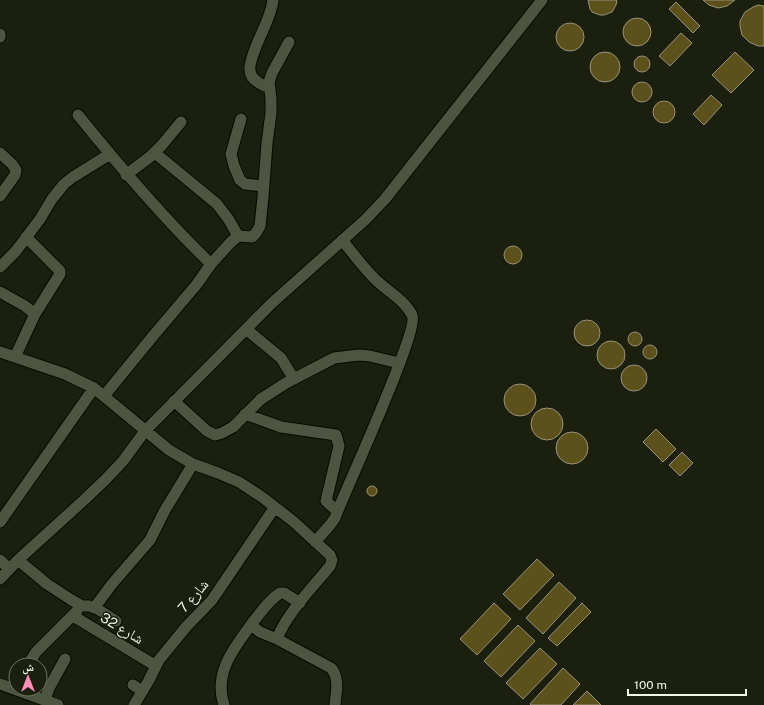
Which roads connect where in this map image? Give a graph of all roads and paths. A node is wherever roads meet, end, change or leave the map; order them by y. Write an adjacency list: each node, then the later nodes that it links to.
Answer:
1 (273, 0): 6 (street)
2 (542, 0): 18 (street)
3 (0, 34): 4 (street)
4 (0, 37)
5 (289, 42): 6 (street)
6 (270, 88): 14 (street)
7 (78, 115): 12 (street)
8 (241, 120): 14 (street)
9 (181, 122): 10 (street)
10 (155, 153): 13 (street); 16 (street)
11 (0, 154): 15 (street)
12 (110, 154): 13 (street); 17 (street)
13 (126, 175): 19 (street)
14 (264, 186): 16 (street)
15 (0, 196)
16 (238, 236): 19 (street)
17 (26, 237): 20 (street); 22 (street)
18 (342, 240): 23 (street); 26 (street)
19 (211, 264): 29 (street)
20 (0, 267)
21 (0, 292): 22 (street)
22 (36, 314): 25 (street)
23 (246, 329): 27 (street); 30 (street)
24 (0, 352): 25 (street)
25 (15, 357): 28 (street)
26 (399, 363): 27 (street); 35 (street)
27 (294, 379): 31 (street)
28 (94, 388): 29 (street); 36 (street)
29 (104, 396): 32 (street)
30 (174, 401): 31 (street); 32 (street)
31 (245, 414): 35 (street)
32 (146, 431): 33 (street); 39 (street)
33 (193, 464): 34 (street); 44 (street)
34 (275, 507): 37 (street); 51 (street, شارع 7)
35 (337, 511): 37 (street)
36 (0, 522)
37 (316, 542): 42 (street)
38 (0, 560): 40 (street)
39 (18, 560): 40 (street); 43 (street)
40 (9, 569): 41 (street)
41 (0, 579)
42 (300, 603): 47 (street); 48 (street)
43 (82, 606): 44 (street); 45 (street)
44 (94, 608): 46 (street)
45 (73, 616): 49 (street); 51 (street, شارع 32)
46 (116, 621)
47 (251, 625): 48 (street); 55 (street)
48 (277, 639): 56 (street)
49 (33, 657)
50 (65, 660): 53 (street)
51 (156, 666): 54 (street, شارع 7)
52 (38, 697): 53 (street)
53 (52, 703)
54 (134, 705)
55 (224, 705)
56 (335, 705)

